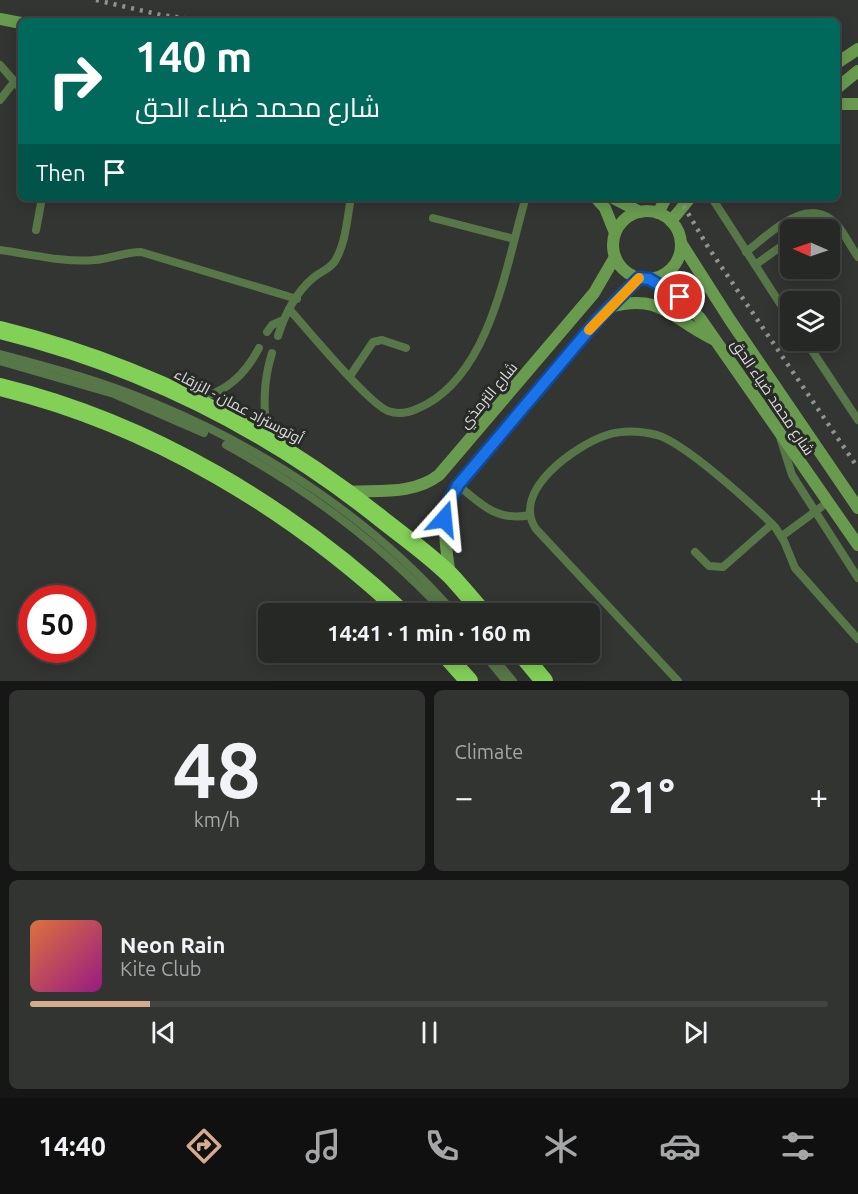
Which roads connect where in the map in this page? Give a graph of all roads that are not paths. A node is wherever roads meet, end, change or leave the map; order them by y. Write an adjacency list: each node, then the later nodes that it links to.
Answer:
1 (0, 19): 2 (main road)
2 (18, 22)
3 (858, 49): 4 (main road)
4 (840, 61)
5 (0, 65): 7 (lane)
6 (858, 71): 9 (main road)
7 (14, 82): 8 (lane); 10 (lane)
8 (18, 86)
9 (840, 86)
10 (0, 100)
11 (840, 104): 12 (main road)
12 (858, 104)
13 (41, 201): 29 (lane)
14 (350, 201): 40 (lane)
15 (525, 201): 31 (lane)
16 (598, 201): 30 (main road)
17 (619, 201): 21 (main road)
18 (664, 201): 22 (main road)
19 (688, 201): 26 (main road)
20 (714, 201): 35 (lane)
21 (640, 212): 22 (main road); 30 (main road)
22 (658, 213): 26 (main road)
23 (433, 218): 31 (lane)
24 (791, 219): 25 (lane)
25 (827, 219)
26 (671, 221): 32 (main road)
27 (780, 227): 35 (lane)
28 (840, 229): 36 (lane)
29 (36, 230)
30 (615, 233): 37 (main road)
31 (514, 239): 55 (lane)
32 (681, 243): 39 (main road); 64 (main road, شارع محمد ضياء الحق)
33 (780, 247): 38 (lane)
34 (0, 250): 40 (lane)
35 (746, 252): 38 (lane)
36 (858, 257)
37 (615, 258): 39 (main road); 62 (main road, شارع الترمذي)
38 (755, 266): 41 (lane)
39 (644, 279): 42 (main road); 48 (main road, شارع محمد ضياء الحق)
40 (297, 299): 43 (lane)
41 (780, 304)
42 (608, 308): 48 (main road); 61 (main road)
43 (289, 309): 44 (lane); 55 (lane)
44 (281, 321): 46 (lane); 47 (lane)
45 (0, 330): 57 (highway, أوتوستراد عمان - الزرقاء)
46 (267, 332)
47 (278, 336)
48 (716, 340): 59 (main road, شارع محمد ضياء الحق)
49 (259, 348): 57 (lane)
50 (406, 348): 55 (lane)
51 (812, 351): 58 (lane)
52 (273, 353): 60 (lane)
53 (0, 354): 75 (lane)
54 (0, 361): 74 (lane)
55 (350, 376)
56 (0, 387): 73 (highway)
57 (190, 399): 60 (highway, أوتوستراد عمان - الزرقاء)
58 (858, 420)
59 (780, 436): 63 (main road, شارع محمد ضياء الحق); 65 (lane)
60 (269, 440): 62 (highway, أوتوستراد عمان - الزرقاء)
61 (458, 485): 66 (lane); 71 (main road)
62 (348, 492): 71 (highway, أوتوستراد عمان - الزرقاء)
63 (828, 502): 65 (lane); 69 (main road, شارع محمد ضياء الحق)
64 (858, 508)
65 (815, 511): 68 (lane); 72 (lane)
66 (530, 515): 67 (lane); 86 (lane)
67 (772, 524): 68 (lane); 70 (lane)
68 (782, 536): 77 (lane)
69 (858, 545)
70 (695, 552)
71 (450, 576): 76 (highway, أوتوستراد عمان - الزرقاء)
72 (858, 578)
73 (391, 603)
74 (436, 603)
75 (444, 603)
76 (474, 603)
77 (858, 639)
78 (453, 663): 82 (highway)
79 (491, 663): 83 (lane)
80 (498, 663): 84 (lane)
81 (529, 663): 85 (highway)
82 (469, 681)
83 (506, 681)
84 (513, 681)
85 (544, 681)
86 (678, 681)

